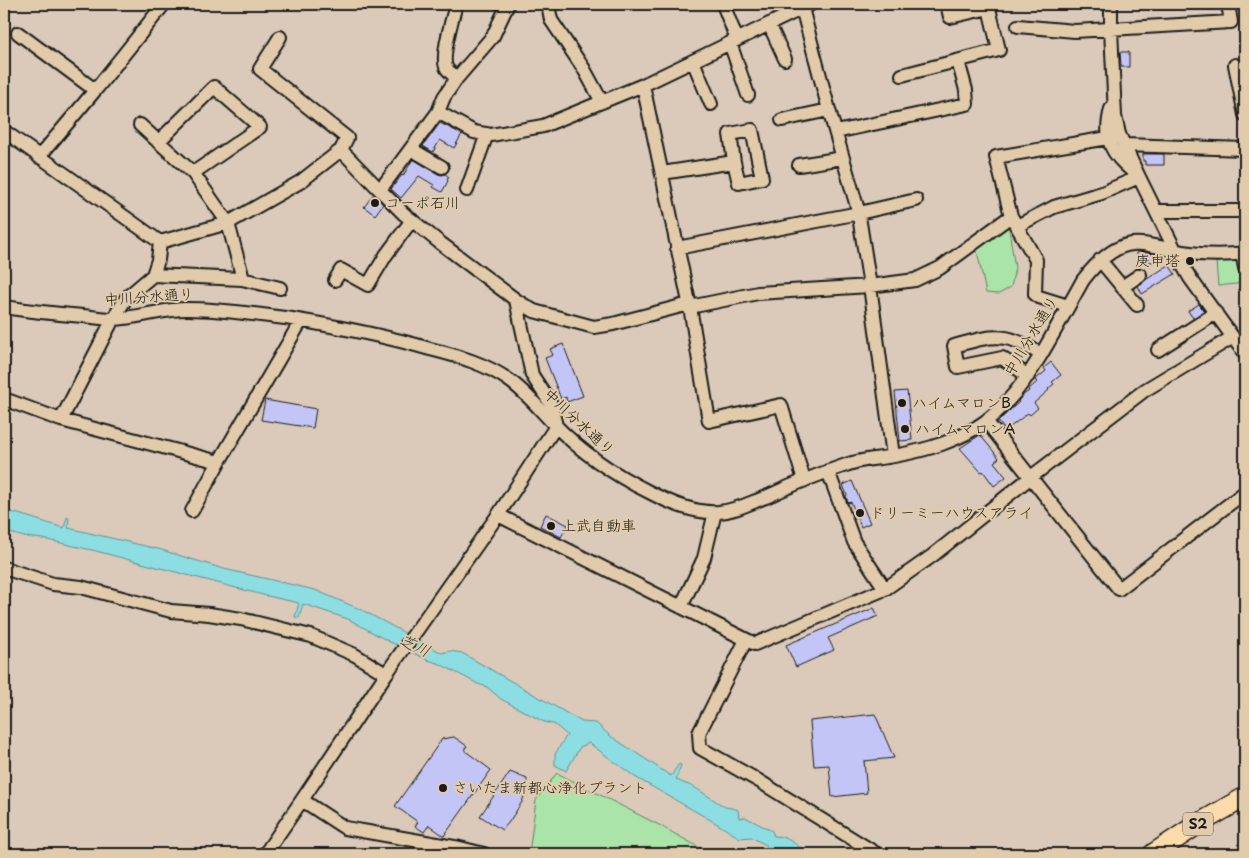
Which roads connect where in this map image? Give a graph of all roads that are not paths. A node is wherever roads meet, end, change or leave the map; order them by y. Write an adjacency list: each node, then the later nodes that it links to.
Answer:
1 (164, 4): 24 (street)
2 (456, 4): 22 (street)
3 (508, 4): 22 (street)
4 (548, 4): 27 (street)
5 (724, 4): 16 (street)
6 (947, 4): 10 (street)
7 (1111, 4): 13 (street)
8 (1228, 4): 13 (street)
9 (806, 6): 11 (street); 30 (street)
10 (988, 6): 18 (street)
11 (769, 24): 16 (street); 17 (street)
12 (1018, 26): 13 (street)
13 (1111, 29): 26 (street)
14 (18, 33): 24 (street)
15 (280, 37): 42 (street)
16 (733, 41): 19 (street); 25 (street)
17 (785, 59)
18 (958, 60): 21 (street); 35 (street)
19 (692, 61): 23 (street); 28 (street)
20 (1235, 65): 29 (street)
21 (902, 75)
22 (457, 78): 31 (street)
23 (643, 85): 27 (street); 49 (street)
24 (95, 90): 43 (street)
25 (748, 95)
26 (1114, 97): 37 (street); 39 (street)
27 (602, 102): 36 (street)
28 (711, 104)
29 (1244, 107)
30 (829, 110): 32 (street); 35 (street)
31 (438, 112): 36 (street); 40 (street)
32 (782, 120)
33 (140, 125): 38 (street)
34 (4, 131): 43 (street)
35 (836, 132): 44 (street)
36 (487, 134): 52 (street)
37 (1108, 138): 50 (street); 58 (street)
38 (158, 142): 48 (street); 48 (street)
39 (1124, 145): 41 (street); 50 (street)
40 (411, 149): 47 (street); 51 (street)
41 (1245, 149)
42 (341, 150): 51 (street); 59 (street)
43 (39, 157): 60 (street)
44 (843, 158): 46 (street); 56 (street)
45 (734, 162): 49 (street)
46 (799, 165)
47 (442, 167)
48 (192, 173): 59 (street)
49 (662, 173): 61 (street)
50 (1139, 177): 54 (street); 58 (street)
51 (380, 190): 57 (street)
52 (467, 190)
53 (916, 200): 56 (street)
54 (1156, 211): 55 (street); 62 (street)
55 (1245, 211)
56 (858, 213): 61 (street); 70 (street)
57 (412, 220): 69 (street); 73 (street)
58 (1014, 221): 70 (street); 76 (street)
59 (228, 223): 60 (street); 68 (street)
60 (160, 242): 66 (street)
61 (677, 248): 74 (street)
62 (1174, 251): 63 (street, 中川分水通り); 64 (street, 中川分水通り); 78 (street)
63 (1244, 253): 65 (street)
64 (1100, 260): 71 (street); 76 (street, 中川分水通り)
65 (1245, 268)
66 (153, 275): 68 (street); 79 (street)
67 (1140, 276): 71 (street)
68 (243, 279): 72 (street)
69 (335, 280)
70 (870, 286): 74 (street); 90 (street)
71 (1122, 287): 75 (street)
72 (280, 288)
73 (516, 300): 74 (street); 89 (street)
74 (690, 305): 94 (street)
75 (1137, 305)
76 (1068, 306): 83 (street, 中川分水通り)
77 (4, 307): 79 (street, 中川分水通り)
78 (1216, 313): 81 (street); 82 (street)
79 (113, 319): 80 (street, 中川分水通り); 87 (street)
80 (301, 321): 89 (street, 中川分水通り); 91 (street)
81 (1233, 337): 84 (street); 93 (street)
82 (1158, 350)
83 (1041, 354): 85 (street, 中川分水通り); 85 (street)
84 (1245, 354)
85 (1028, 376): 88 (street, 中川分水通り)
86 (4, 398): 87 (street)
87 (62, 420): 91 (street)
88 (986, 421): 90 (street, 中川分水通り); 93 (street)
89 (556, 426): 97 (street, 中川分水通り); 98 (street)
90 (893, 456): 92 (street, 中川分水通り)
91 (219, 462): 96 (street)
92 (828, 471): 94 (street, 中川分水通り); 100 (street)
93 (1031, 477): 95 (street); 100 (street)
94 (804, 480): 97 (street, 中川分水通り)
95 (1245, 492)
96 (192, 511)
97 (715, 512): 101 (street)
98 (498, 515): 101 (street); 103 (street)
99 (4, 568): 103 (street)
100 (885, 589): 102 (street)
101 (681, 607): 102 (street)
102 (746, 640): 109 (street)
103 (388, 671): 105 (street)
104 (1245, 797): 110 (highway, S2)
105 (302, 800): 107 (street); 108 (street)
106 (1245, 810): 111 (highway, S2)
107 (264, 854)
108 (484, 854)
109 (876, 854)
110 (1153, 854)
111 (1173, 854)

